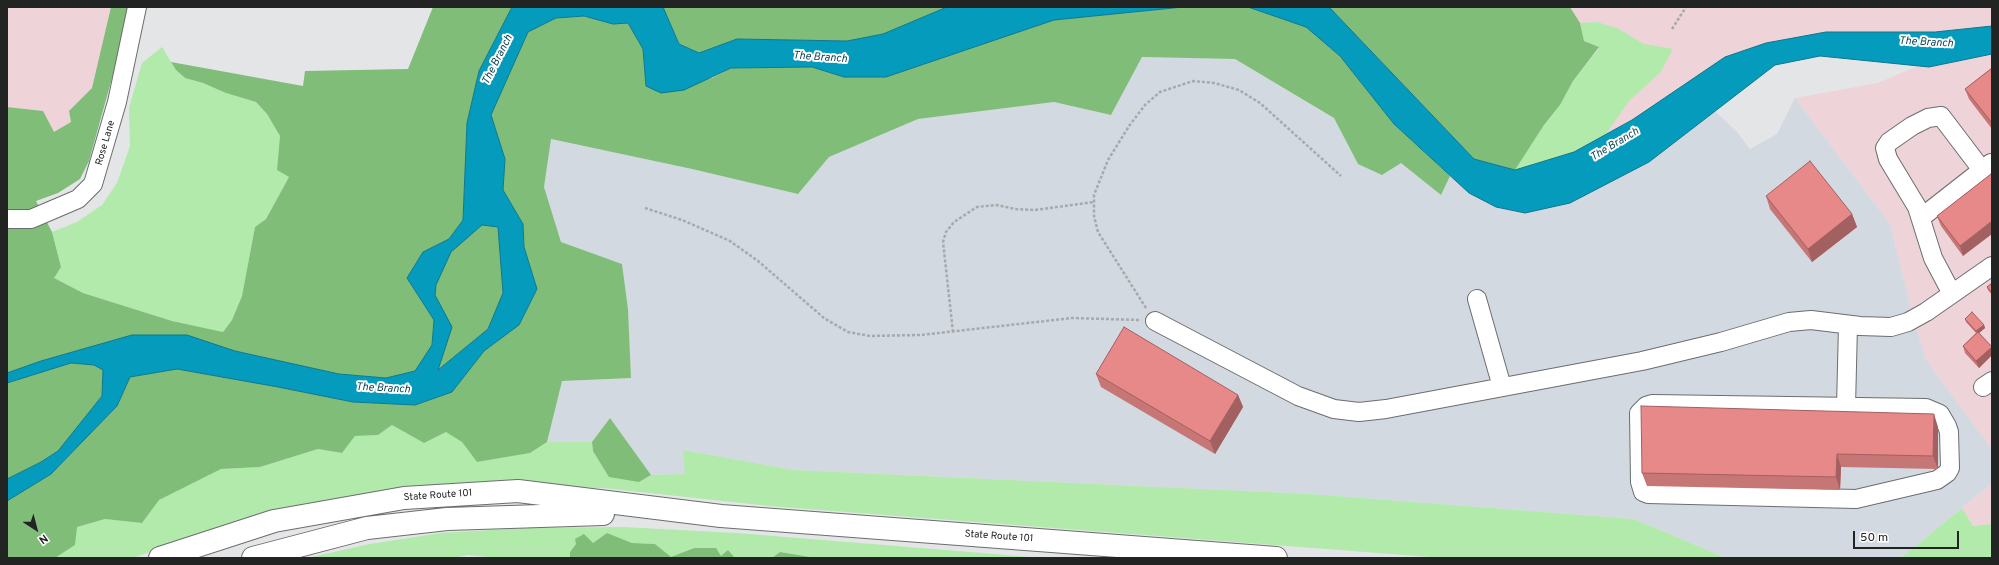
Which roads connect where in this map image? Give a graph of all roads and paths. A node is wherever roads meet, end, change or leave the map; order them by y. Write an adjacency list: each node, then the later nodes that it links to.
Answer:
1 (137, 7): 9 (street, Rose Lane)
2 (1686, 7): 3 (path)
3 (1672, 29)
4 (1987, 166): 8 (street); 8 (street)
5 (1341, 176): 6 (path)
6 (1094, 202): 13 (path); 15 (path)
7 (645, 208): 15 (path)
8 (1922, 217): 11 (street)
9 (7, 219)
10 (1992, 266): 11 (street)
11 (1952, 294): 14 (street)
12 (1477, 299): 16 (street)
13 (1155, 322): 15 (path); 16 (street)
14 (1848, 325): 16 (street); 17 (street)
15 (952, 332)
16 (1502, 387)
17 (1846, 407): 17 (street)
18 (721, 516): 19 (highway, State Route 101); 20 (highway, State Route 101); 21 (highway, State Route 101)
19 (160, 558)
20 (253, 558)
21 (1276, 558)

